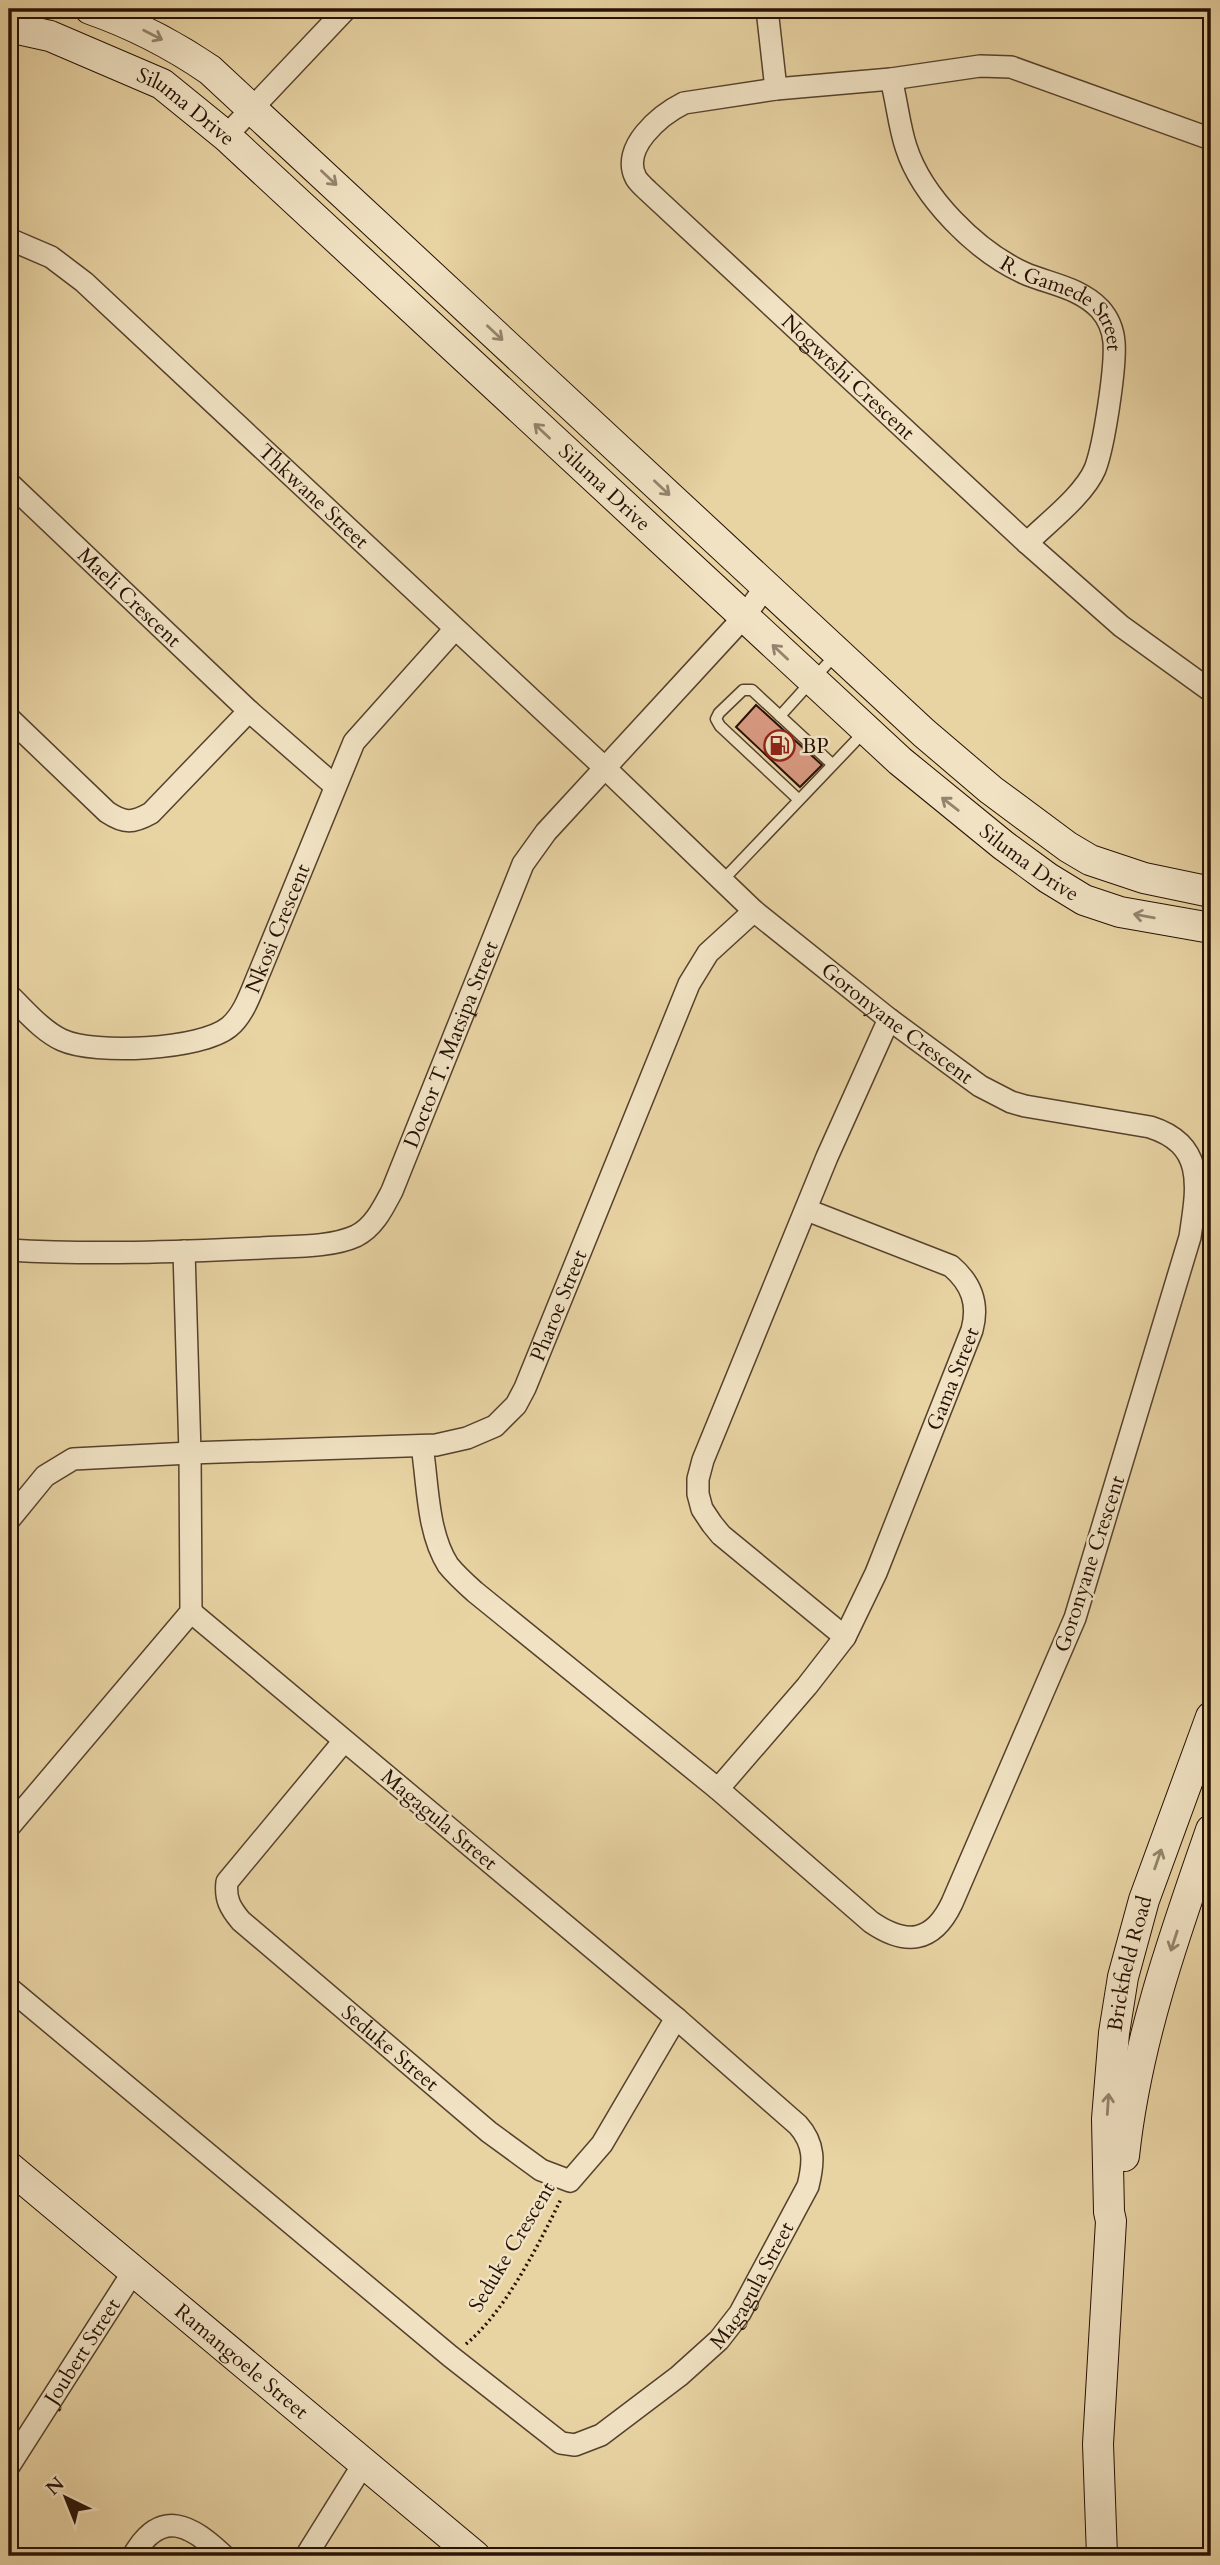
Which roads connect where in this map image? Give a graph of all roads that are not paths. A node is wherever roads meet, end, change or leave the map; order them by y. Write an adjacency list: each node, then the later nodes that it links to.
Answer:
1 (90, 9): 7 (street, Siluma Drive, one-way to 7)
2 (346, 9): 7 (street)
3 (767, 9): 6 (street)
4 (9, 26): 8 (street, Siluma Drive)
5 (891, 79): 6 (street, Nogwtshi Crescent); 9 (street, Nogwtshi Crescent); 12 (street, R. Gamede Street)
6 (776, 89): 12 (street, Nogwtshi Crescent)
7 (252, 107): 8 (street); 13 (street, Siluma Drive, one-way to 13)
8 (226, 136): 14 (street, Siluma Drive, one-way to 8)
9 (1211, 139)
10 (9, 239): 15 (street, Thkwane Street)
11 (9, 483): 19 (street, Maeli Crescent)
12 (1027, 543): 18 (street, Nogwtshi Crescent)
13 (767, 585): 14 (street, Doctor T. Matsipa Street); 16 (street, Siluma Drive)
14 (743, 618): 17 (street, Siluma Drive, one-way to 14); 24 (street, Doctor T. Matsipa Street)
15 (455, 629): 24 (street, Thkwane Street); 25 (street, Nkosi Crescent)
16 (838, 652): 17 (lane); 28 (street, Siluma Drive)
17 (812, 682): 20 (lane); 22 (street, Siluma Drive)
18 (1211, 691)
19 (249, 711): 21 (street); 25 (street, Maeli Crescent)
20 (780, 716): 23 (lane); 26 (lane)
21 (9, 718)
22 (866, 729): 23 (lane); 30 (street, Siluma Drive, one-way to 22)
23 (832, 764): 26 (lane)
24 (606, 769): 27 (street, Goronyane Crescent); 35 (street, Doctor T. Matsipa Street)
25 (335, 786): 31 (street, Nkosi Crescent)
26 (798, 799): 27 (lane)
27 (722, 881): 29 (street, Goronyane Crescent)
28 (1211, 892)
29 (754, 911): 32 (street, Goronyane Crescent); 36 (street, Pharoe Street)
30 (1211, 928)
31 (9, 995)
32 (889, 1019): 33 (street); 43 (street, Goronyane Crescent)
33 (807, 1210): 40 (street); 40 (street, Gama Street)
34 (9, 1250): 35 (street, Doctor T. Matsipa Street)
35 (184, 1251): 37 (street)
36 (422, 1447): 37 (street, Pharoe Street); 43 (street, Goronyane Crescent)
37 (190, 1452): 38 (street, Pharoe Street); 39 (street)
38 (9, 1520)
39 (191, 1612): 42 (street, Magagula Street); 44 (street)
40 (845, 1637): 43 (street, Gama Street)
41 (1211, 1717): 49 (street, Brickfield Road, one-way to 41)
42 (344, 1741): 47 (street, Magagula Street); 47 (street, Seduke Street)
43 (719, 1789)
44 (9, 1827)
45 (1211, 1829): 49 (street, Brickfield Road, one-way to 49)
46 (9, 1988): 47 (street, Magagula Street)
47 (676, 2018)
48 (9, 2166): 50 (street, Ramangoele Street)
49 (1111, 2221): 57 (street, Brickfield Road)
50 (133, 2272): 51 (street, Ramangoele Street); 52 (street, Joubert Street)
51 (364, 2463): 55 (street); 56 (street, Ramangoele Street)
52 (9, 2466)
53 (133, 2556): 54 (street)
54 (224, 2556)
55 (306, 2556)
56 (475, 2556)
57 (1102, 2556)

